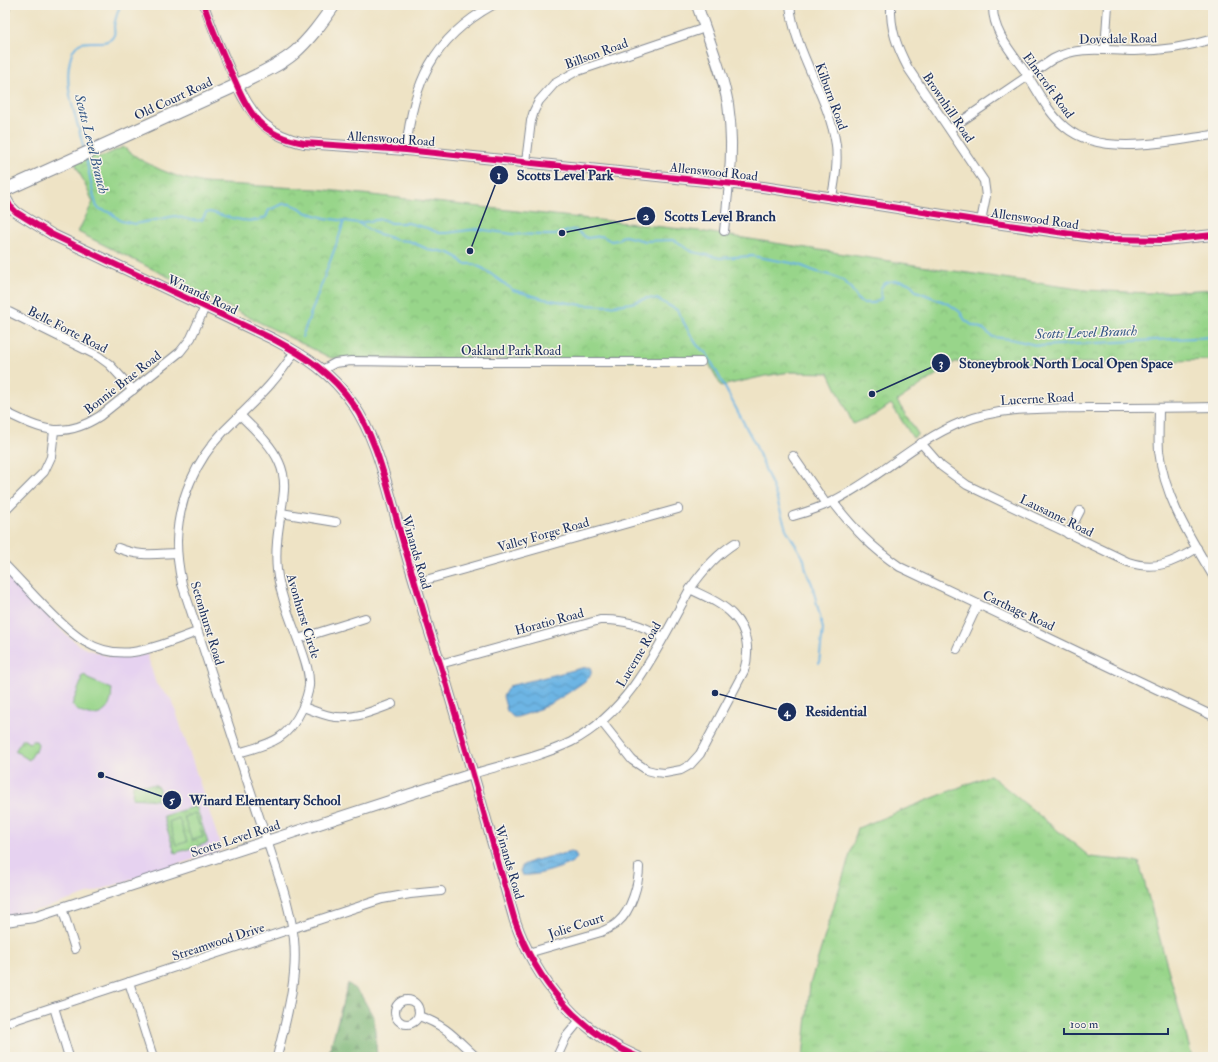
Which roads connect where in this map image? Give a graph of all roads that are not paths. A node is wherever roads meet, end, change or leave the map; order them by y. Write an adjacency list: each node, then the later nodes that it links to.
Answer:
1 (6, 5): 10 (street)
2 (204, 5): 15 (street)
3 (334, 5): 15 (main road, Old Court Road)
4 (492, 5): 18 (street)
5 (697, 5): 11 (street)
6 (790, 5): 23 (street, Kilburn Road)
7 (891, 5): 16 (street, Brownhill Road)
8 (993, 5): 14 (street, Elmcroft Road)
9 (1108, 5): 13 (street)
10 (5, 11)
11 (705, 28): 19 (street, Billson Road); 20 (street)
12 (1213, 39): 13 (street, Dovedale Road)
13 (1105, 50): 14 (street, Dovedale Road)
14 (1028, 76): 16 (street, Dovedale Road); 17 (street, Elmcroft Road)
15 (237, 85): 18 (street, Allenswood Road); 21 (main road, Old Court Road)
16 (950, 129): 24 (street, Brownhill Road)
17 (1213, 135)
18 (406, 150): 19 (street, Allenswood Road)
19 (526, 162): 20 (street, Allenswood Road)
20 (729, 184): 23 (street, Allenswood Road); 25 (street)
21 (5, 190)
22 (5, 197): 27 (street, Winands Road)
23 (832, 197): 24 (street, Allenswood Road)
24 (981, 221): 26 (street, Allenswood Road)
25 (724, 231)
26 (1213, 236)
27 (206, 307): 29 (street, Winands Road); 32 (street, Bonnie Brae Road)
28 (5, 310): 32 (street, Belle Forte Road)
29 (295, 351): 31 (street, Winands Road); 36 (street, Setonhurst Road)
30 (701, 362): 31 (street, Oakland Park Road)
31 (322, 370): 54 (street, Winands Road)
32 (133, 390): 37 (street, Bonnie Brae Road)
33 (1213, 407): 34 (street, Lucerne Road)
34 (1159, 408): 38 (street, Lucerne Road); 50 (street)
35 (5, 412): 37 (street, Bonnie Brae Road)
36 (240, 415): 44 (street, Avonhurst Circle); 51 (street, Setonhurst Road)
37 (54, 431): 43 (street)
38 (921, 443): 40 (street, Lucerne Road); 47 (street, Lausanne Road)
39 (793, 456): 40 (street, Carthage Road)
40 (830, 503): 45 (street, Lucerne Road); 56 (street, Carthage Road)
41 (678, 509): 54 (street, Valley Forge Road)
42 (1080, 511): 47 (street)
43 (5, 512)
44 (281, 513): 46 (street); 60 (street, Avonhurst Circle)
45 (793, 516)
46 (336, 522)
47 (1068, 534): 50 (street, Lausanne Road)
48 (735, 543): 55 (street, Lucerne Road)
49 (118, 548): 51 (street)
50 (1196, 548): 53 (street)
51 (177, 553): 58 (street, Setonhurst Road)
52 (5, 565): 58 (street)
53 (1213, 576)
54 (415, 583): 62 (street, Winands Road)
55 (690, 589): 59 (street, Lucerne Road); 66 (street)
56 (978, 604): 61 (street); 65 (street, Carthage Road)
57 (365, 618): 60 (street)
58 (197, 632): 67 (street, Setonhurst Road)
59 (663, 637): 62 (street, Horatio Road); 66 (street, Lucerne Road)
60 (298, 639): 64 (street, Avonhurst Circle)
61 (957, 649)
62 (440, 664): 68 (street, Winands Road)
63 (392, 704): 64 (street)
64 (303, 707): 67 (street, Avonhurst Circle)
65 (1213, 716)
66 (601, 722): 68 (street, Lucerne Road)
67 (238, 753): 69 (street, Setonhurst Road)
68 (472, 774): 69 (street, Scotts Level Road); 76 (street, Winands Road)
69 (267, 841): 72 (street, Scotts Level Road); 74 (street, Setonhurst Road)
70 (640, 867): 76 (street, Jolie Court)
71 (441, 891): 74 (street, Streamwood Drive)
72 (62, 908): 73 (street, Scotts Level Road); 75 (street)
73 (5, 921)
74 (293, 929): 77 (street, Streamwood Drive); 84 (street, Setonhurst Road)
75 (75, 949)
76 (528, 953): 80 (street, Winands Road)
77 (129, 982): 78 (street, Streamwood Drive); 83 (street)
78 (54, 1007): 81 (street, Streamwood Drive); 82 (street)
79 (419, 1016): 85 (street)
80 (580, 1020): 86 (street); 87 (street, Winands Road)
81 (5, 1023)
82 (69, 1057)
83 (153, 1057)
84 (276, 1057)
85 (476, 1057)
86 (557, 1057)
87 (638, 1057)

